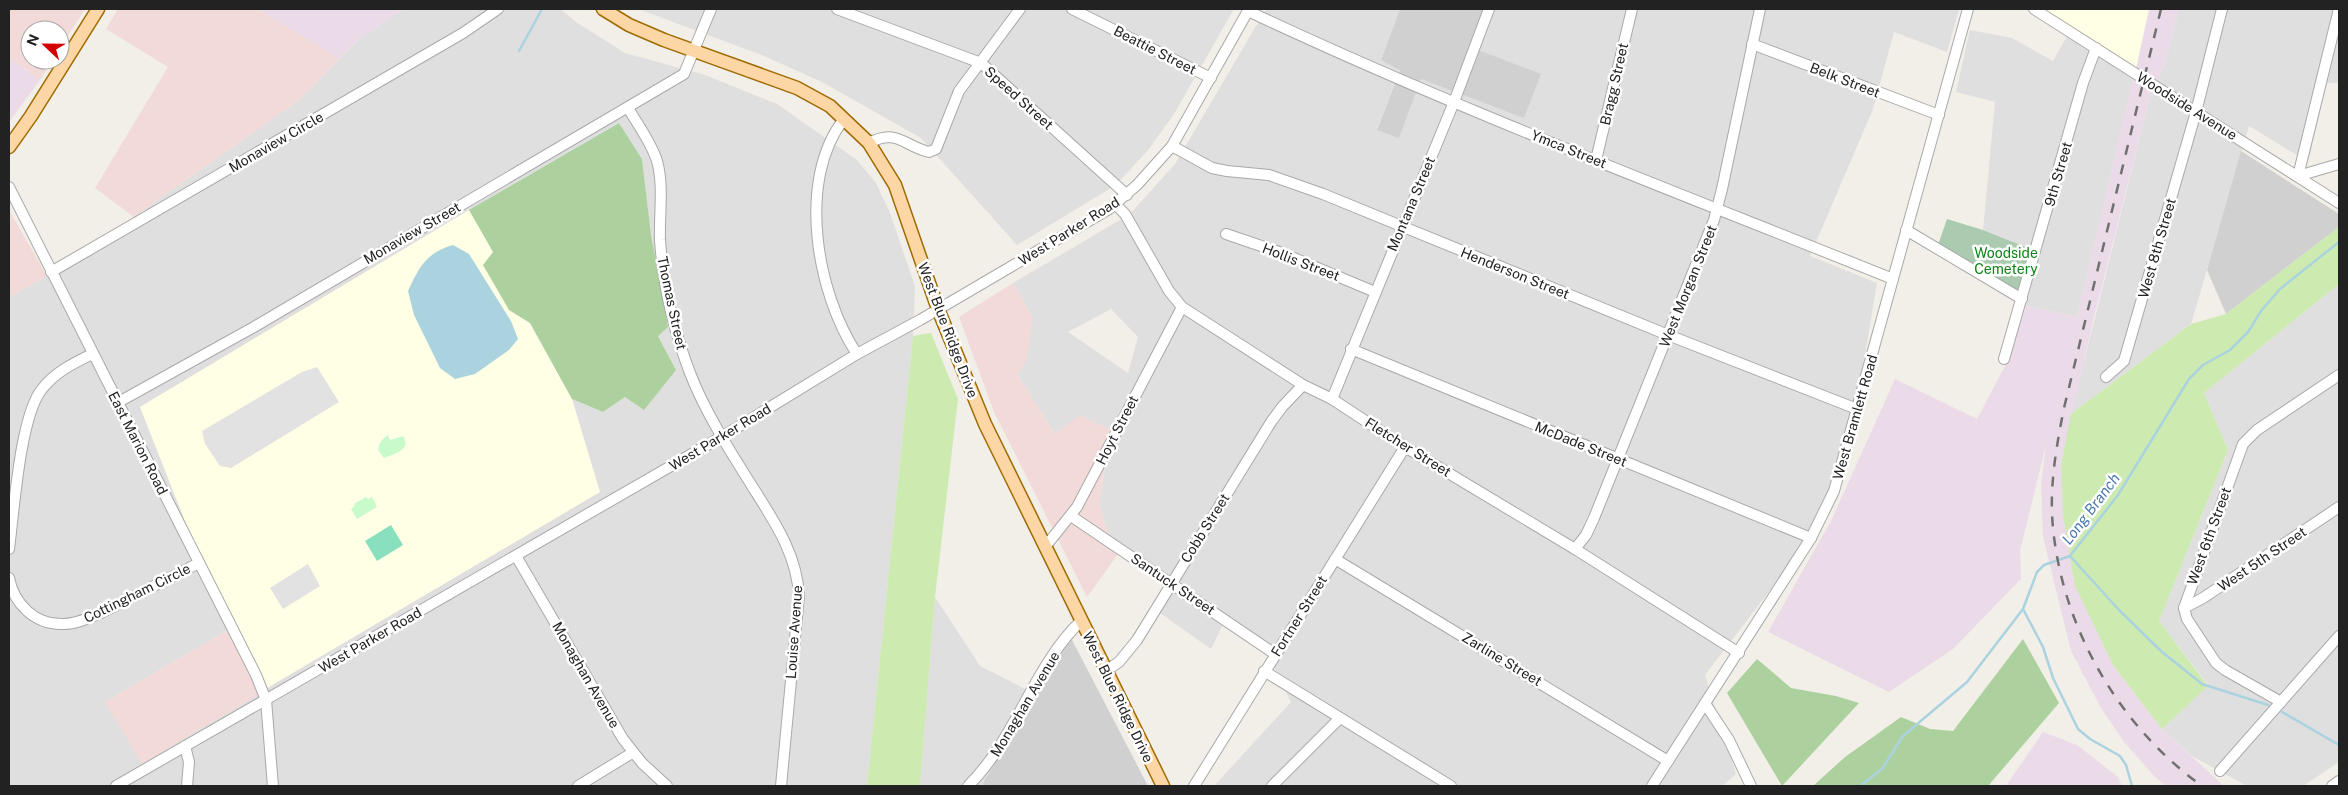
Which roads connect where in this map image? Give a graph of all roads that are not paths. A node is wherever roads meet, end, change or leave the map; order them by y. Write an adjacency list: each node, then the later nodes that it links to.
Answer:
1 (498, 9): 40 (street, Monaview Circle)
2 (604, 9): 18 (main road, West Blue Ridge Drive)
3 (711, 9): 18 (street)
4 (837, 9): 19 (street, Speed Street)
5 (1020, 9): 19 (street)
6 (1072, 9): 20 (street, Beattie Street)
7 (1489, 9): 21 (street, Montana Street)
8 (1632, 9): 29 (street, Bragg Street)
9 (1760, 9): 16 (street, West Morgan Street)
10 (1968, 9): 24 (street, West Bramlett Road)
11 (2034, 9): 17 (street, Woodside Avenue)
12 (2222, 9): 23 (street, West 8th Street)
13 (2339, 9): 31 (street)
14 (93, 10): 28 (main road)
15 (1248, 10): 20 (street, West Parker Road); 21 (street, Ymca Street)
16 (1752, 44): 24 (street, Belk Street); 36 (street, West Morgan Street)
17 (2096, 48): 23 (street, Woodside Avenue); 43 (street, 9th Street)
18 (693, 51): 22 (street, Monaview Street); 25 (main road, West Blue Ridge Drive)
19 (981, 63): 26 (street); 33 (street, Speed Street)
20 (1211, 78): 27 (street, West Parker Road)
21 (1454, 102): 29 (street, Ymca Street); 37 (street, Montana Street)
22 (628, 108): 55 (street, Monaview Street); 57 (street, Thomas Street)
23 (2196, 112): 31 (street, Woodside Avenue); 52 (street, West 8th Street)
24 (1939, 115): 38 (street, West Bramlett Road)
25 (844, 119): 26 (main road, West Blue Ridge Drive); 49 (street)
26 (869, 143): 45 (main road, West Blue Ridge Drive)
27 (1172, 146): 33 (street, West Parker Road); 37 (street, Henderson Street)
28 (9, 147)
29 (1596, 160): 36 (street, Ymca Street)
30 (2339, 164): 31 (street)
31 (2298, 176): 34 (street, Woodside Avenue)
32 (9, 187): 40 (street, East Marion Road)
33 (1127, 195): 35 (street, West Parker Road)
34 (2339, 203)
35 (1115, 204): 44 (street, Fletcher Street); 45 (street, West Parker Road)
36 (1717, 208): 41 (street, Ymca Street); 46 (street, West Morgan Street)
37 (1401, 227): 42 (street, Montana Street); 46 (street, Henderson Street)
38 (1906, 230): 41 (street, West Bramlett Road); 43 (street)
39 (1226, 234): 42 (street, Hollis Street)
40 (52, 272): 48 (street, East Marion Road)
41 (1893, 278): 56 (street, West Bramlett Road)
42 (1375, 292): 47 (street, Montana Street)
43 (2022, 299): 50 (street, 9th Street)
44 (1182, 307): 53 (street, Fletcher Street); 61 (street, Hoyt Street)
45 (938, 309): 49 (street, West Parker Road); 63 (main road, West Blue Ridge Drive)
46 (1668, 335): 56 (street, Henderson Street); 59 (street, West Morgan Street)
47 (1351, 349): 54 (street, Montana Street); 59 (street, McDade Street)
48 (92, 354): 55 (street, East Marion Road); 64 (street)
49 (857, 354): 57 (street, West Parker Road)
50 (2004, 359)
51 (2339, 375): 71 (street, West 6th Street)
52 (2106, 377)
53 (1304, 385): 54 (street, Fletcher Street); 70 (street, Cobb Street)
54 (1332, 399): 58 (street, Fletcher Street)
55 (117, 403): 68 (street, East Marion Road)
56 (1857, 409): 62 (street, West Bramlett Road)
57 (723, 436): 66 (street, West Parker Road); 92 (street, Louise Avenue)
58 (1405, 447): 65 (street, Fletcher Street); 67 (street, Fortner Street)
59 (1618, 459): 62 (street, McDade Street); 65 (street, West Morgan Street)
60 (2339, 507): 71 (street, West 5th Street)
61 (1071, 516): 63 (street, Hoyt Street); 70 (street, Santuck Street)
62 (1811, 538): 74 (street, West Bramlett Road)
63 (1045, 547): 72 (main road, West Blue Ridge Drive)
64 (9, 549)
65 (1575, 549): 74 (street, Fletcher Street)
66 (516, 556): 78 (street, West Parker Road); 83 (street, Monaghan Avenue)
67 (1334, 559): 75 (street, Fortner Street); 84 (street, Zarline Street)
68 (199, 563): 69 (street, Cottingham Circle); 78 (street, East Marion Road)
69 (9, 578)
70 (1172, 583): 75 (street, Santuck Street); 76 (street, Cobb Street)
71 (2184, 608): 79 (street)
72 (1081, 621): 76 (main road, West Blue Ridge Drive); 93 (street, Monaghan Avenue)
73 (2339, 636): 79 (street)
74 (1739, 653): 80 (street, West Bramlett Road)
75 (1275, 654): 77 (street, Fortner Street)
76 (1107, 670): 94 (main road, West Blue Ridge Drive)
77 (1264, 671): 81 (street); 95 (street, Fortner Street)
78 (266, 700): 82 (street, West Parker Road); 89 (street, East Marion Road)
79 (2281, 702): 85 (street)
80 (1706, 705): 84 (street, West Bramlett Road); 99 (street)
81 (1340, 718): 96 (street); 97 (street)
82 (185, 746): 87 (street, West Parker Road); 88 (street)
83 (632, 753): 90 (street); 91 (street, Monaghan Avenue)
84 (1668, 761): 98 (street, West Bramlett Road)
85 (2220, 771)
86 (2339, 781): 100 (street)
87 (116, 786)
88 (187, 786)
89 (273, 786)
90 (578, 786)
91 (667, 786)
92 (781, 786)
93 (968, 786)
94 (1163, 786)
95 (1194, 786)
96 (1272, 786)
97 (1451, 786)
98 (1652, 786)
99 (1751, 786)
100 (2332, 786)

